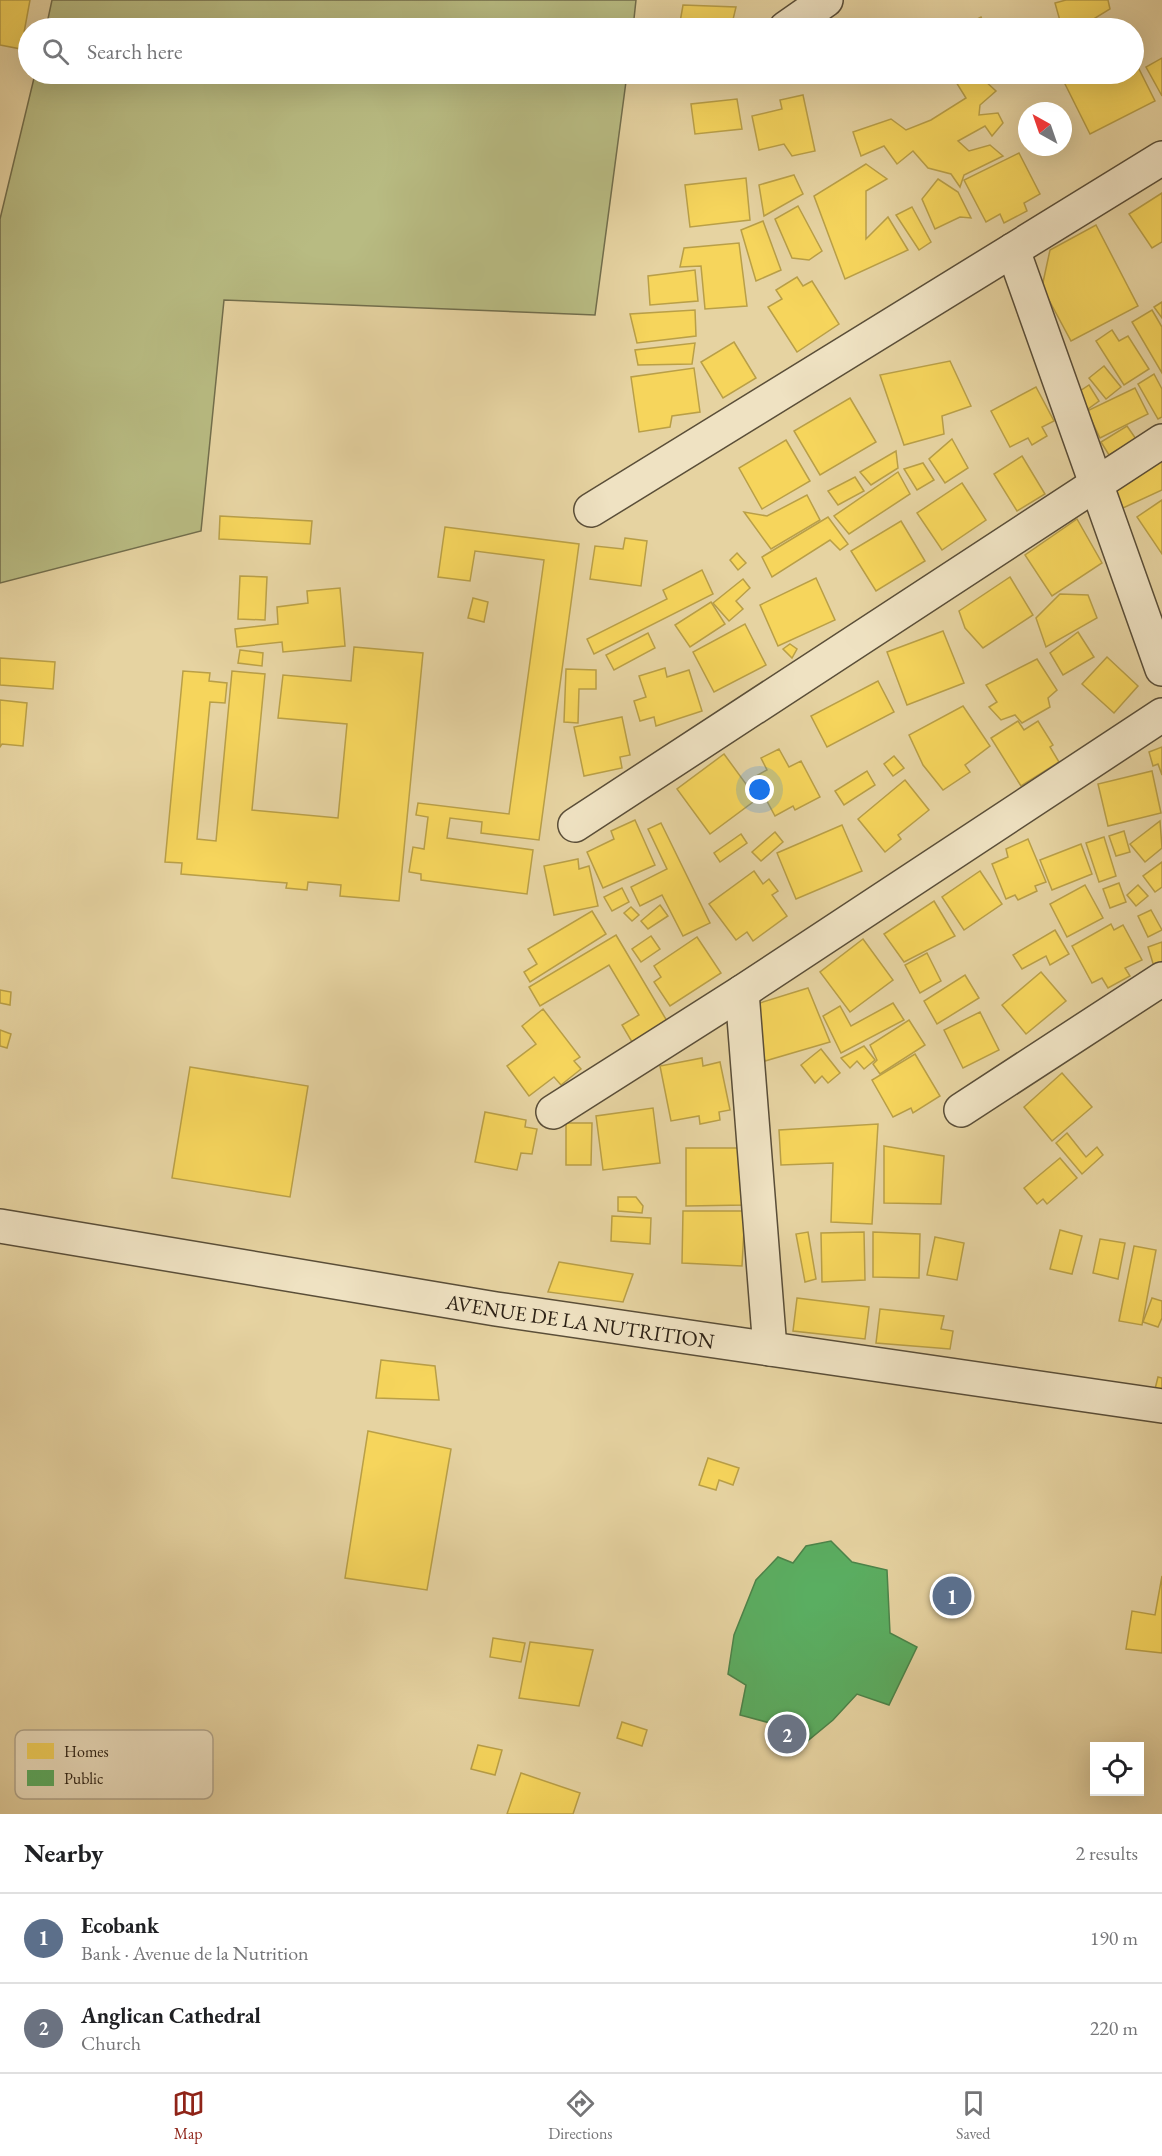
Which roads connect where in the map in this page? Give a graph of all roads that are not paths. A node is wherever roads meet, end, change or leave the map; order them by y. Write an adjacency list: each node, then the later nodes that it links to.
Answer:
1 (826, 0): 2 (street)
2 (800, 18)
3 (1162, 158): 4 (street)
4 (1014, 250): 6 (street); 7 (street)
5 (1162, 441): 6 (street)
6 (1096, 484): 8 (street); 10 (street)
7 (591, 510)
8 (1162, 669)
9 (1162, 715): 12 (street)
10 (575, 825)
11 (1162, 979): 13 (street)
12 (742, 992): 14 (street); 16 (street)
13 (961, 1110)
14 (553, 1112)
15 (0, 1226): 16 (street, AVENUE DE LA NUTRITION)
16 (770, 1349): 17 (street, AVENUE DE LA NUTRITION)
17 (1162, 1406)

